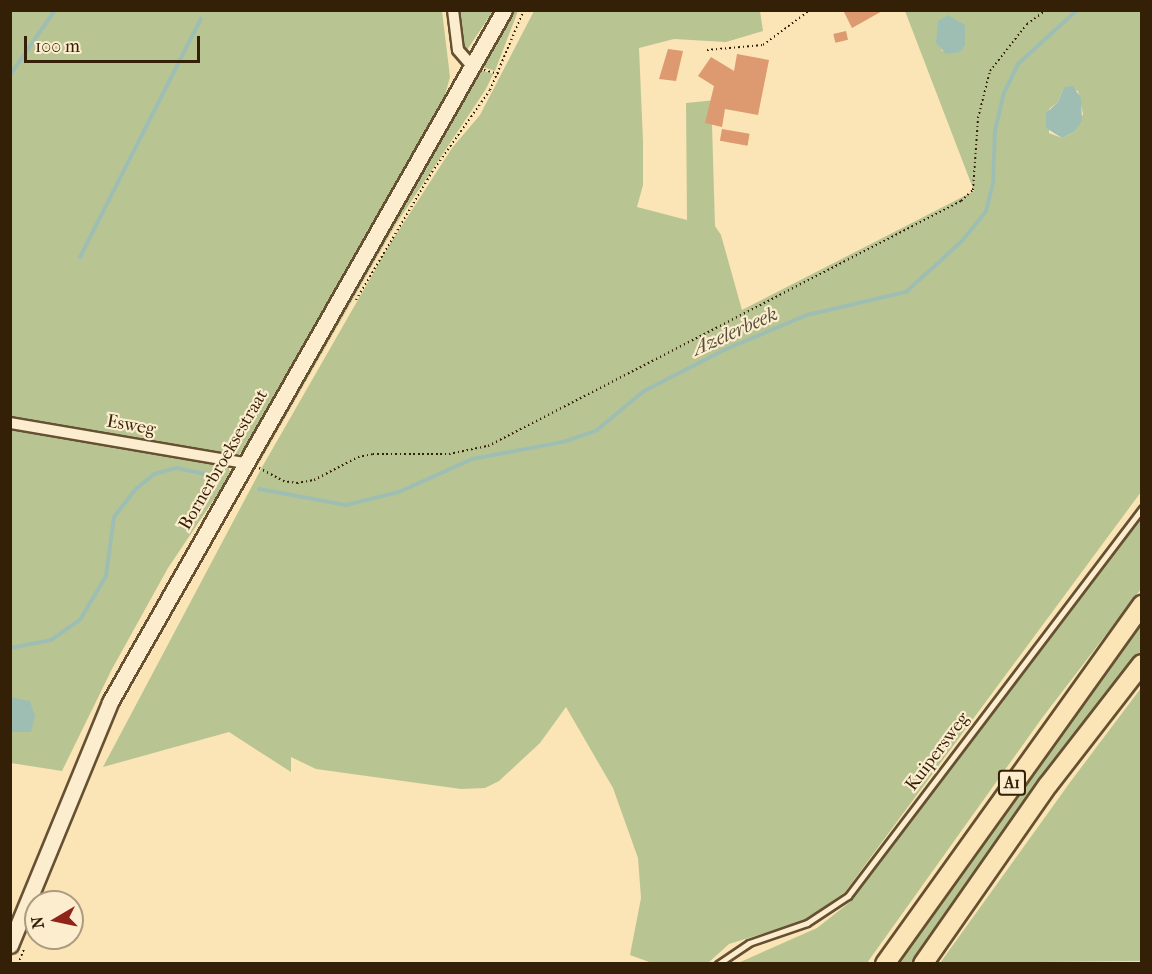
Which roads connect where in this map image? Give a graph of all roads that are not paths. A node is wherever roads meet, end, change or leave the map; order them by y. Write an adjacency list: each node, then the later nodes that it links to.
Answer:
1 (453, 10): 3 (street)
2 (504, 10): 3 (main road, Bornerbroeksestraat)
3 (472, 66): 5 (main road, Bornerbroeksestraat)
4 (10, 423): 5 (street, Esweg)
5 (252, 465): 9 (main road, Bornerbroeksestraat)
6 (1142, 508): 10 (lane, Kuipersweg)
7 (1142, 605): 11 (highway, A1)
8 (1142, 664): 12 (highway, A1)
9 (10, 945)
10 (718, 963)
11 (885, 963)
12 (923, 963)

